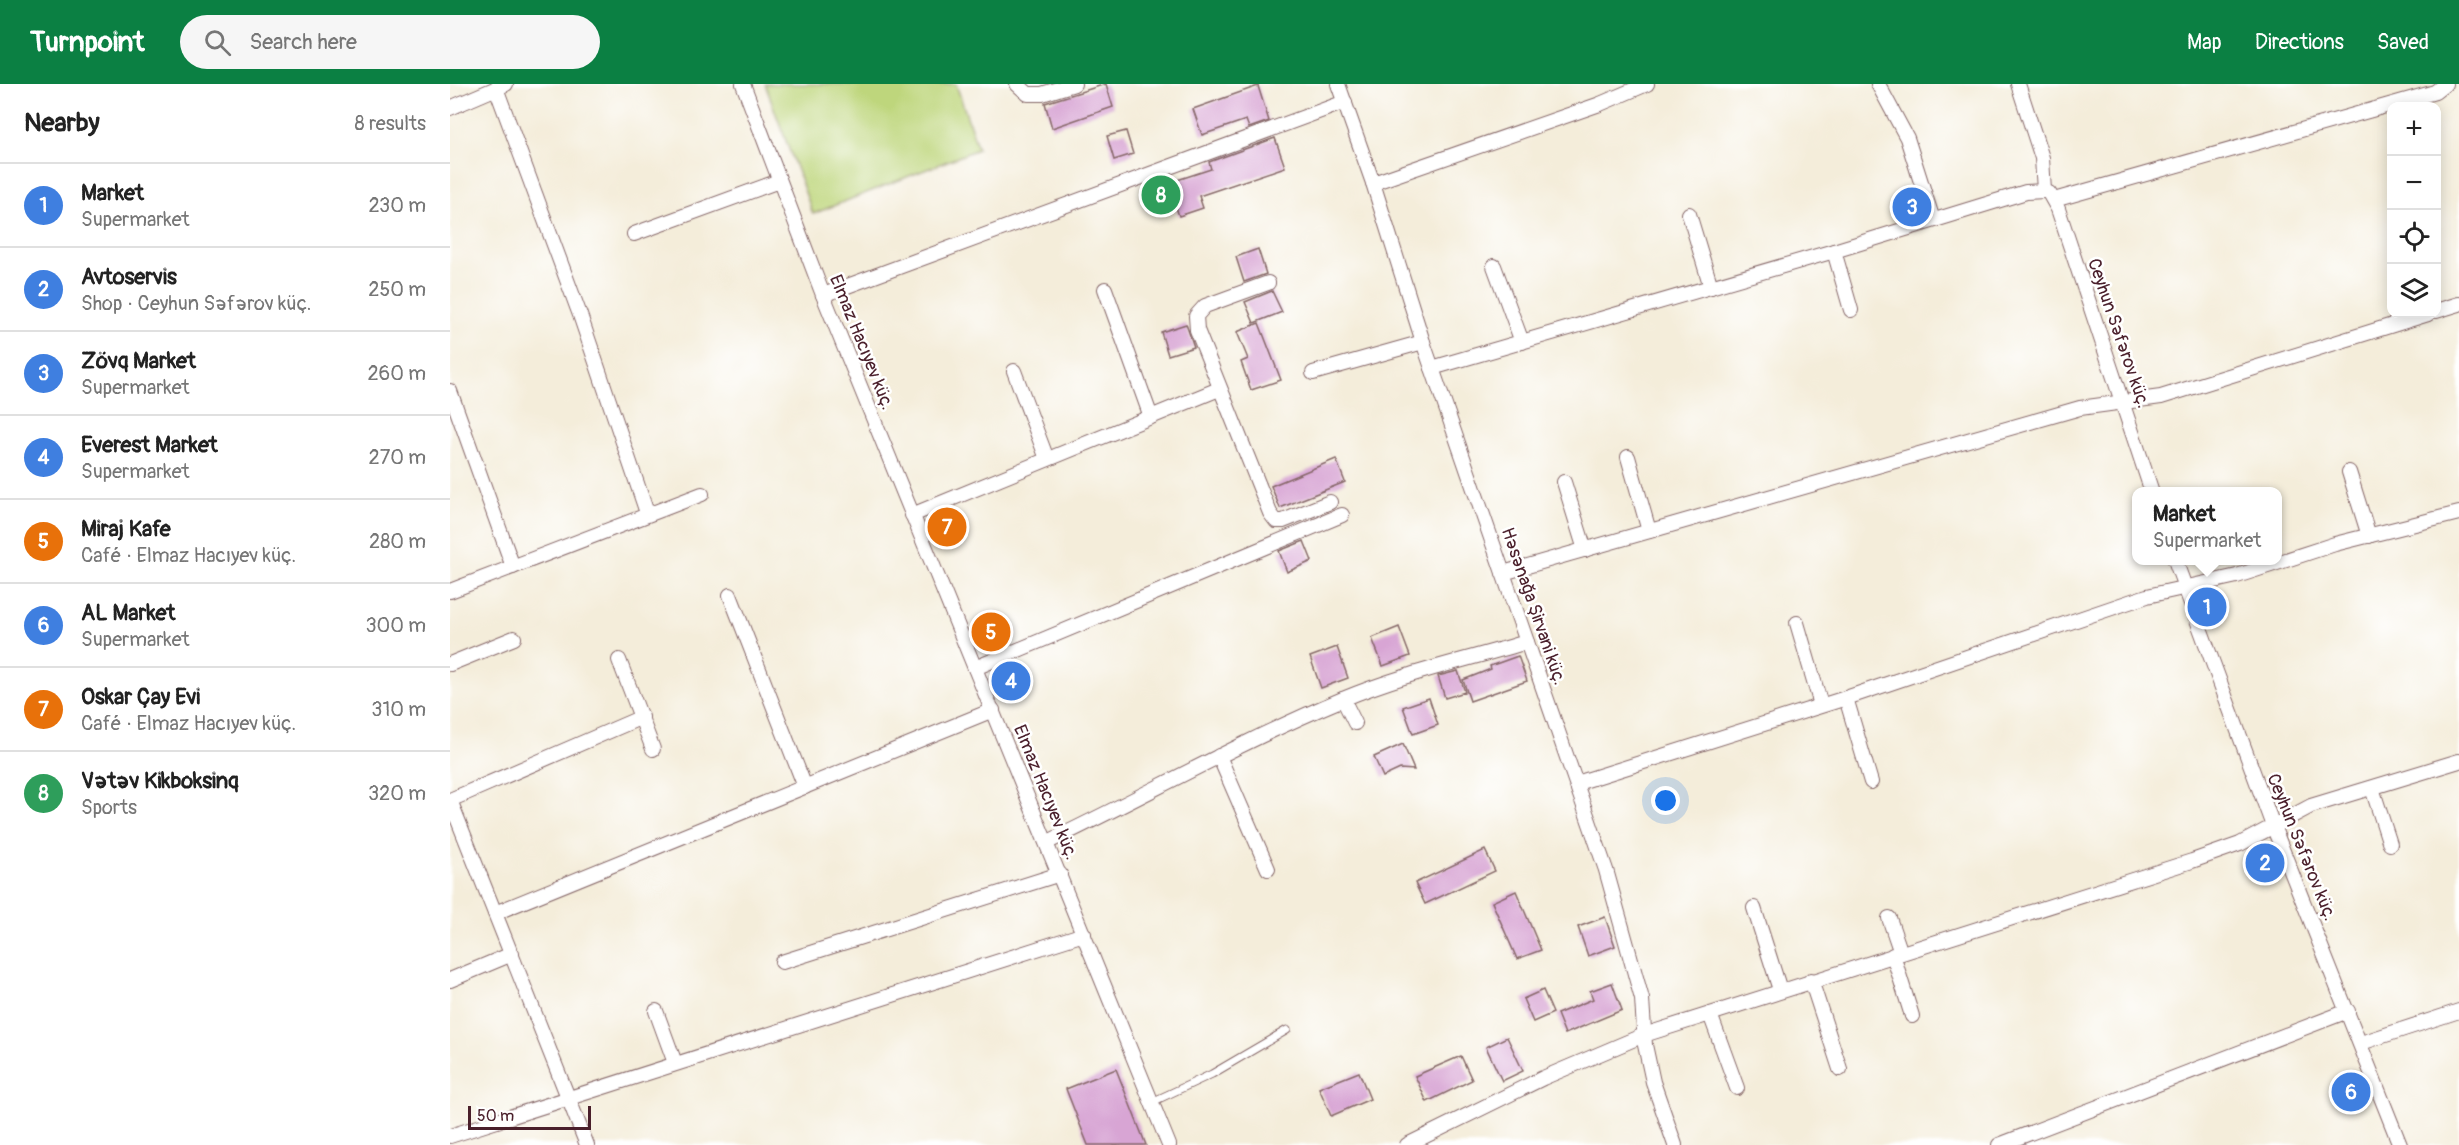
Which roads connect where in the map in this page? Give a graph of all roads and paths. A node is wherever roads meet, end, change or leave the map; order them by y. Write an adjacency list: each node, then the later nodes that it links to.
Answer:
1 (743, 84): 12 (street, Elmaz Hacıyev küç.)
2 (1017, 84): 3 (street)
3 (1074, 84)
4 (1338, 84): 10 (street, Həsənağa Şirvani küç.)
5 (1647, 84): 13 (street)
6 (1878, 84): 16 (street)
7 (2018, 84): 14 (street, Ceyhun Səfərov küç.)
8 (2445, 84): 14 (street)
9 (501, 86): 11 (street); 44 (street)
10 (1345, 102): 13 (street, Həsənağa Şirvani küç.); 23 (street)
11 (450, 108)
12 (779, 182): 17 (street); 23 (street, Elmaz Hacıyev küç.)
13 (1373, 183): 28 (street, Həsənağa Şirvani küç.)
14 (2049, 195): 16 (street); 35 (street, Ceyhun Səfərov küç.)
15 (1689, 214): 21 (street)
16 (1932, 220): 18 (street)
17 (634, 234)
18 (1834, 252): 21 (street); 26 (street)
19 (1494, 266): 29 (street)
20 (1268, 283): 33 (street)
21 (1711, 287): 29 (street)
22 (1105, 288): 36 (street)
23 (823, 295): 46 (street, Elmaz Hacıyev küç.)
24 (2459, 304): 25 (street)
25 (2441, 309)
26 (1851, 310)
27 (2415, 318): 35 (street)
28 (1423, 342): 30 (street, Həsənağa Şirvani küç.); 32 (street)
29 (1522, 342): 30 (street)
30 (1432, 368): 55 (street, Həsənağa Şirvani küç.)
31 (1014, 371): 38 (street)
32 (1313, 373)
33 (1219, 389): 36 (street); 43 (street)
34 (450, 391): 54 (street)
35 (2124, 403): 41 (street, Ceyhun Səfərov küç.); 48 (street)
36 (1151, 417): 38 (street)
37 (1628, 457): 48 (street)
38 (1047, 459): 46 (street)
39 (2349, 472): 49 (street)
40 (1564, 482): 50 (street)
41 (2150, 487)
42 (702, 494): 44 (street)
43 (1330, 502)
44 (647, 513): 54 (street)
45 (2459, 513): 49 (street)
46 (912, 515): 64 (street, Elmaz Hacıyev küç.)
47 (1342, 515): 64 (street)
48 (1649, 531): 50 (street)
49 (2369, 536): 51 (street)
50 (1585, 550): 55 (street)
51 (2282, 562)
52 (2176, 565): 56 (street, Ceyhun Səfərov küç.)
53 (2273, 565): 56 (street)
54 (513, 567): 57 (street)
55 (1503, 573): 61 (street, Həsənağa Şirvani küç.)
56 (2184, 588): 65 (street); 79 (street, Ceyhun Səfərov küç.)
57 (450, 591)
58 (730, 595): 76 (street)
59 (1797, 623): 67 (street)
60 (514, 638): 63 (street)
61 (1527, 642): 66 (street); 75 (street, Həsənağa Şirvani küç.)
62 (619, 660): 69 (street)
63 (450, 664)
64 (975, 668): 68 (street, Elmaz Hacıyev küç.)
65 (1845, 698): 67 (street); 74 (street)
66 (1343, 699): 70 (street); 72 (street)
67 (1821, 705): 75 (street)
68 (993, 710): 76 (street); 80 (street, Elmaz Hacıyev küç.)
69 (642, 717): 71 (street); 78 (street)
70 (1355, 723)
71 (654, 749)
72 (1219, 756): 80 (street); 82 (street)
73 (2459, 761): 77 (street)
74 (1871, 782)
75 (1577, 783): 100 (street, Həsənağa Şirvani küç.)
76 (805, 787): 85 (street)
77 (2373, 788): 79 (street); 81 (street)
78 (450, 800): 85 (street)
79 (2273, 826): 89 (street); 95 (street, Ceyhun Səfərov küç.)
80 (1048, 842): 83 (street, Elmaz Hacıyev küç.)
81 (2390, 844)
82 (1268, 869)
83 (1060, 874): 87 (street, Elmaz Hacıyev küç.); 90 (street)
84 (1754, 908): 93 (street)
85 (495, 914): 88 (street)
86 (1889, 918): 89 (street)
87 (1084, 934): 102 (street); 106 (street, Elmaz Hacıyev küç.)
88 (512, 954): 91 (street); 105 (street)
89 (1897, 954): 92 (street); 98 (street)
90 (782, 962)
91 (450, 980)
92 (1811, 980): 93 (street); 103 (street)
93 (1780, 990): 97 (street)
94 (656, 1011): 102 (street)
95 (2348, 1011): 101 (street, Ceyhun Səfərov küç.); 108 (street)
96 (2459, 1011): 101 (street)
97 (1710, 1014): 100 (street); 104 (street)
98 (1912, 1016)
99 (1287, 1030): 106 (lane)
100 (1644, 1035): 111 (street); 112 (street, Həsənağa Şirvani küç.)
101 (2361, 1043): 114 (street, Ceyhun Səfərov küç.)
102 (675, 1063): 105 (street)
103 (1840, 1069)
104 (1737, 1088)
105 (570, 1099): 107 (street); 109 (street)
106 (1152, 1102): 110 (street, Elmaz Hacıyev küç.)
107 (450, 1136)
108 (2029, 1139): 113 (street)
109 (587, 1145)
110 (1169, 1145)
111 (1407, 1145)
112 (1675, 1145)
113 (1999, 1145)
114 (2400, 1145)

